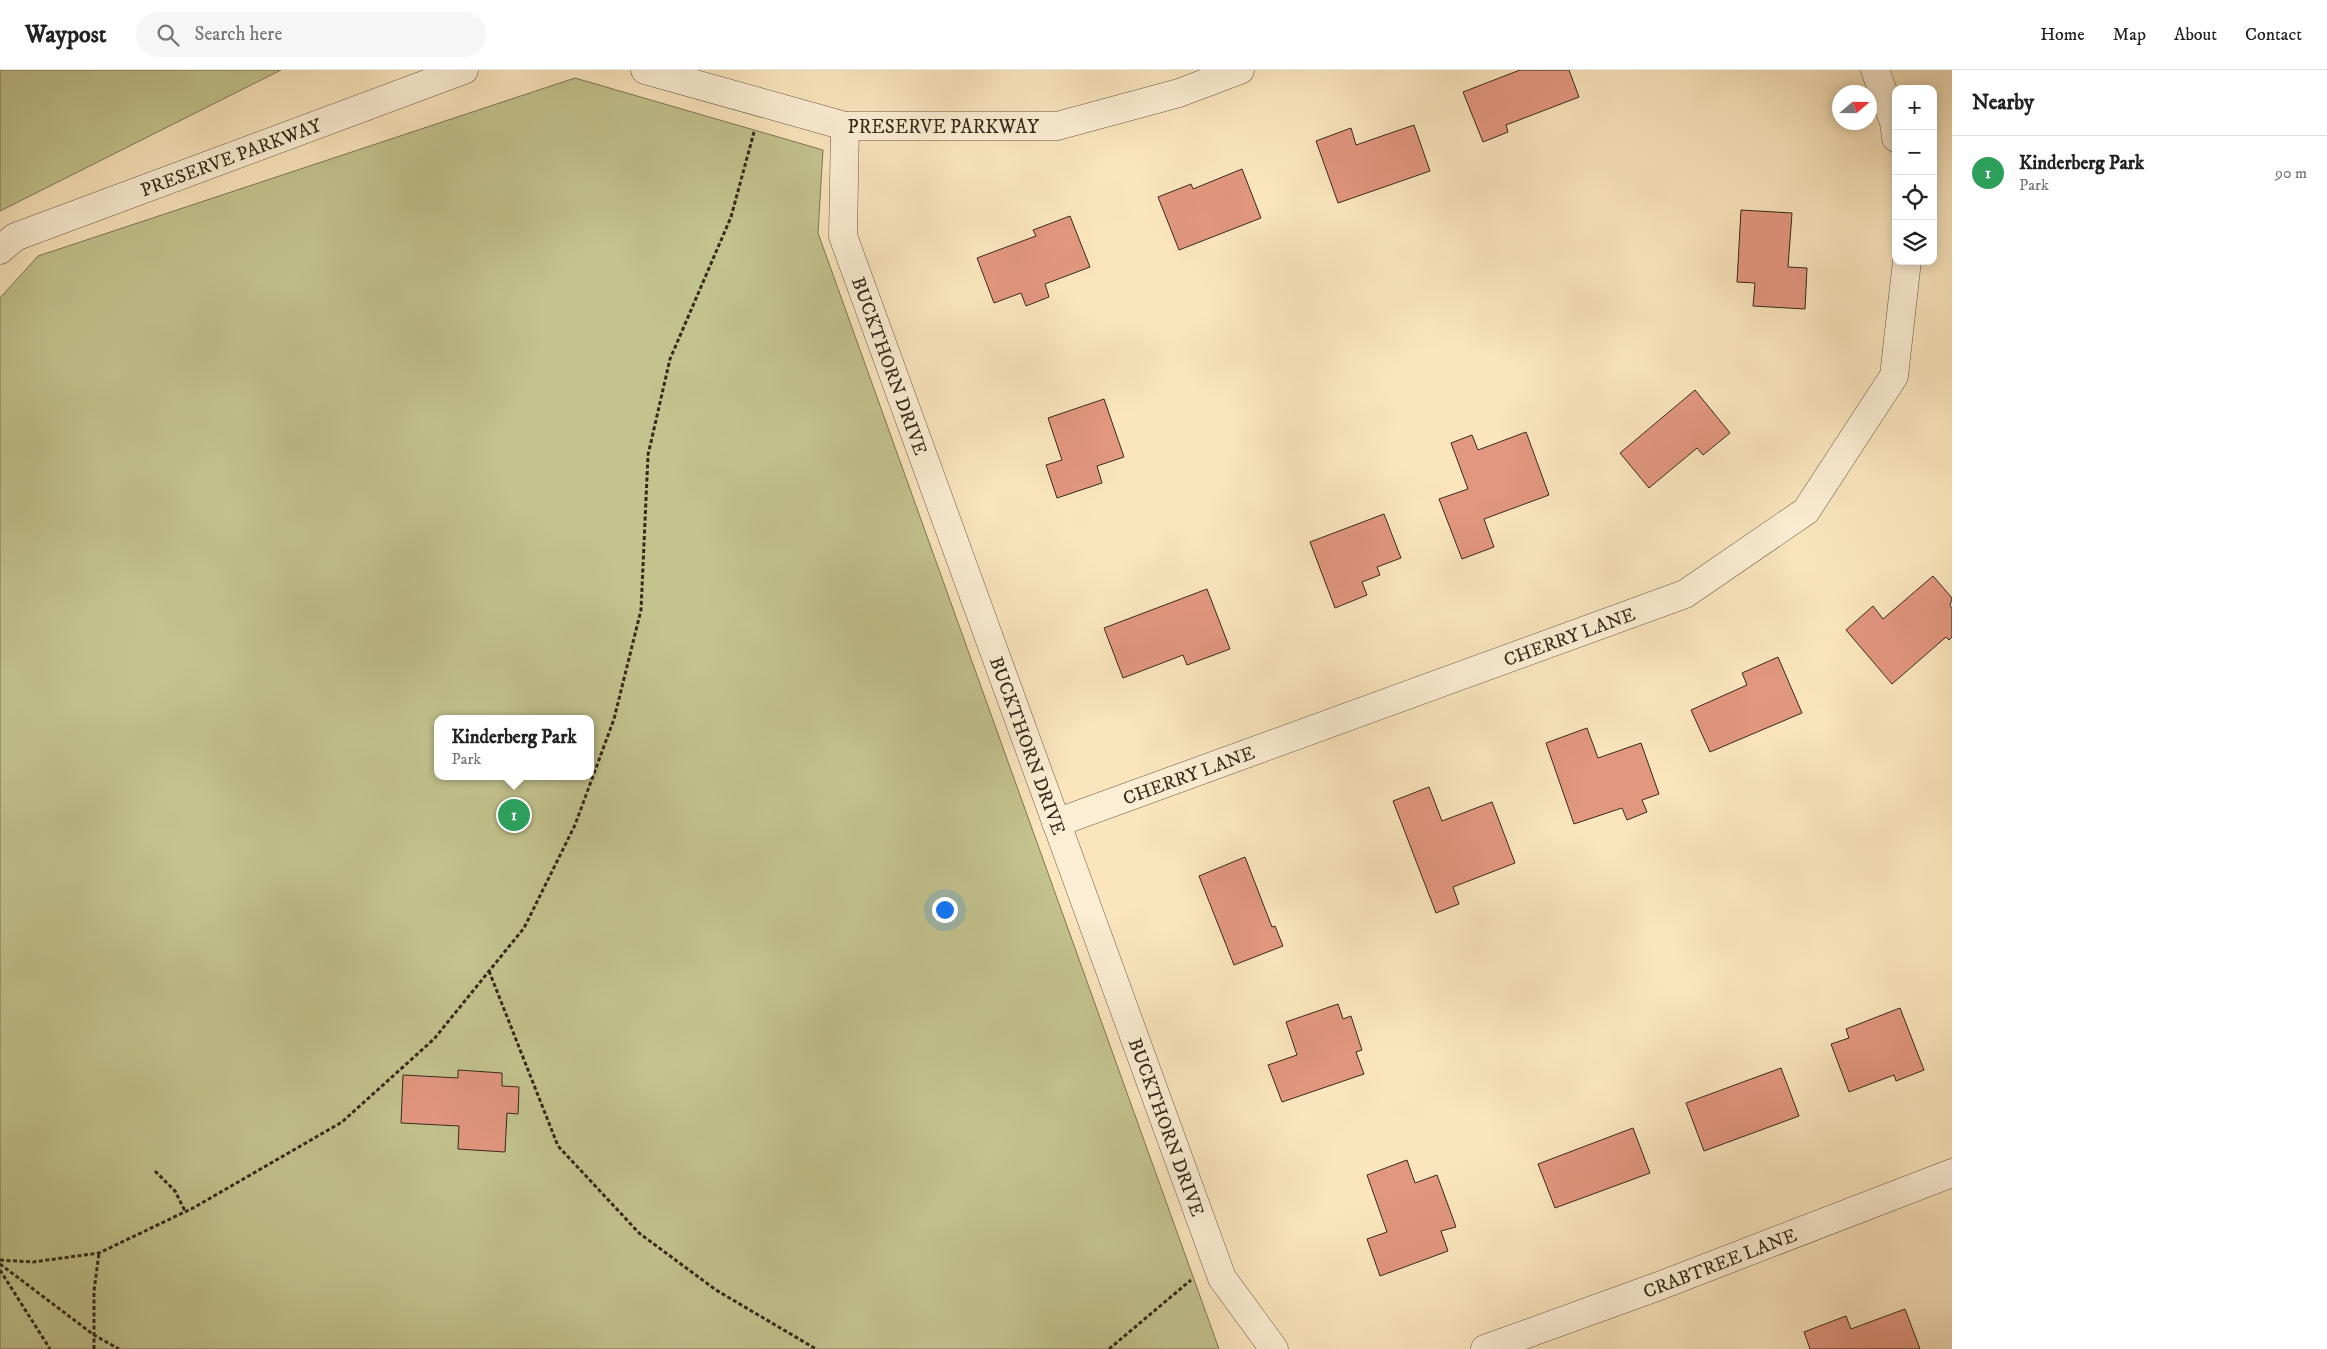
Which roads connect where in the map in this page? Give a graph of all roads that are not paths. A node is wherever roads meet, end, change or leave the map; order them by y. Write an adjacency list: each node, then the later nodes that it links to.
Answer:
1 (464, 70): 7 (street, PRESERVE PARKWAY)
2 (645, 70): 5 (street, PRESERVE PARKWAY)
3 (1240, 70): 5 (street, PRESERVE PARKWAY)
4 (1875, 70): 6 (street)
5 (845, 126): 9 (street, BUCKTHORN DRIVE)
6 (1895, 130)
7 (0, 250)
8 (1906, 265): 9 (street, CHERRY LANE)
9 (1056, 823): 11 (street, BUCKTHORN DRIVE)
10 (1952, 1173): 12 (street, CRABTREE LANE)
11 (1274, 1349)
12 (1485, 1349)

